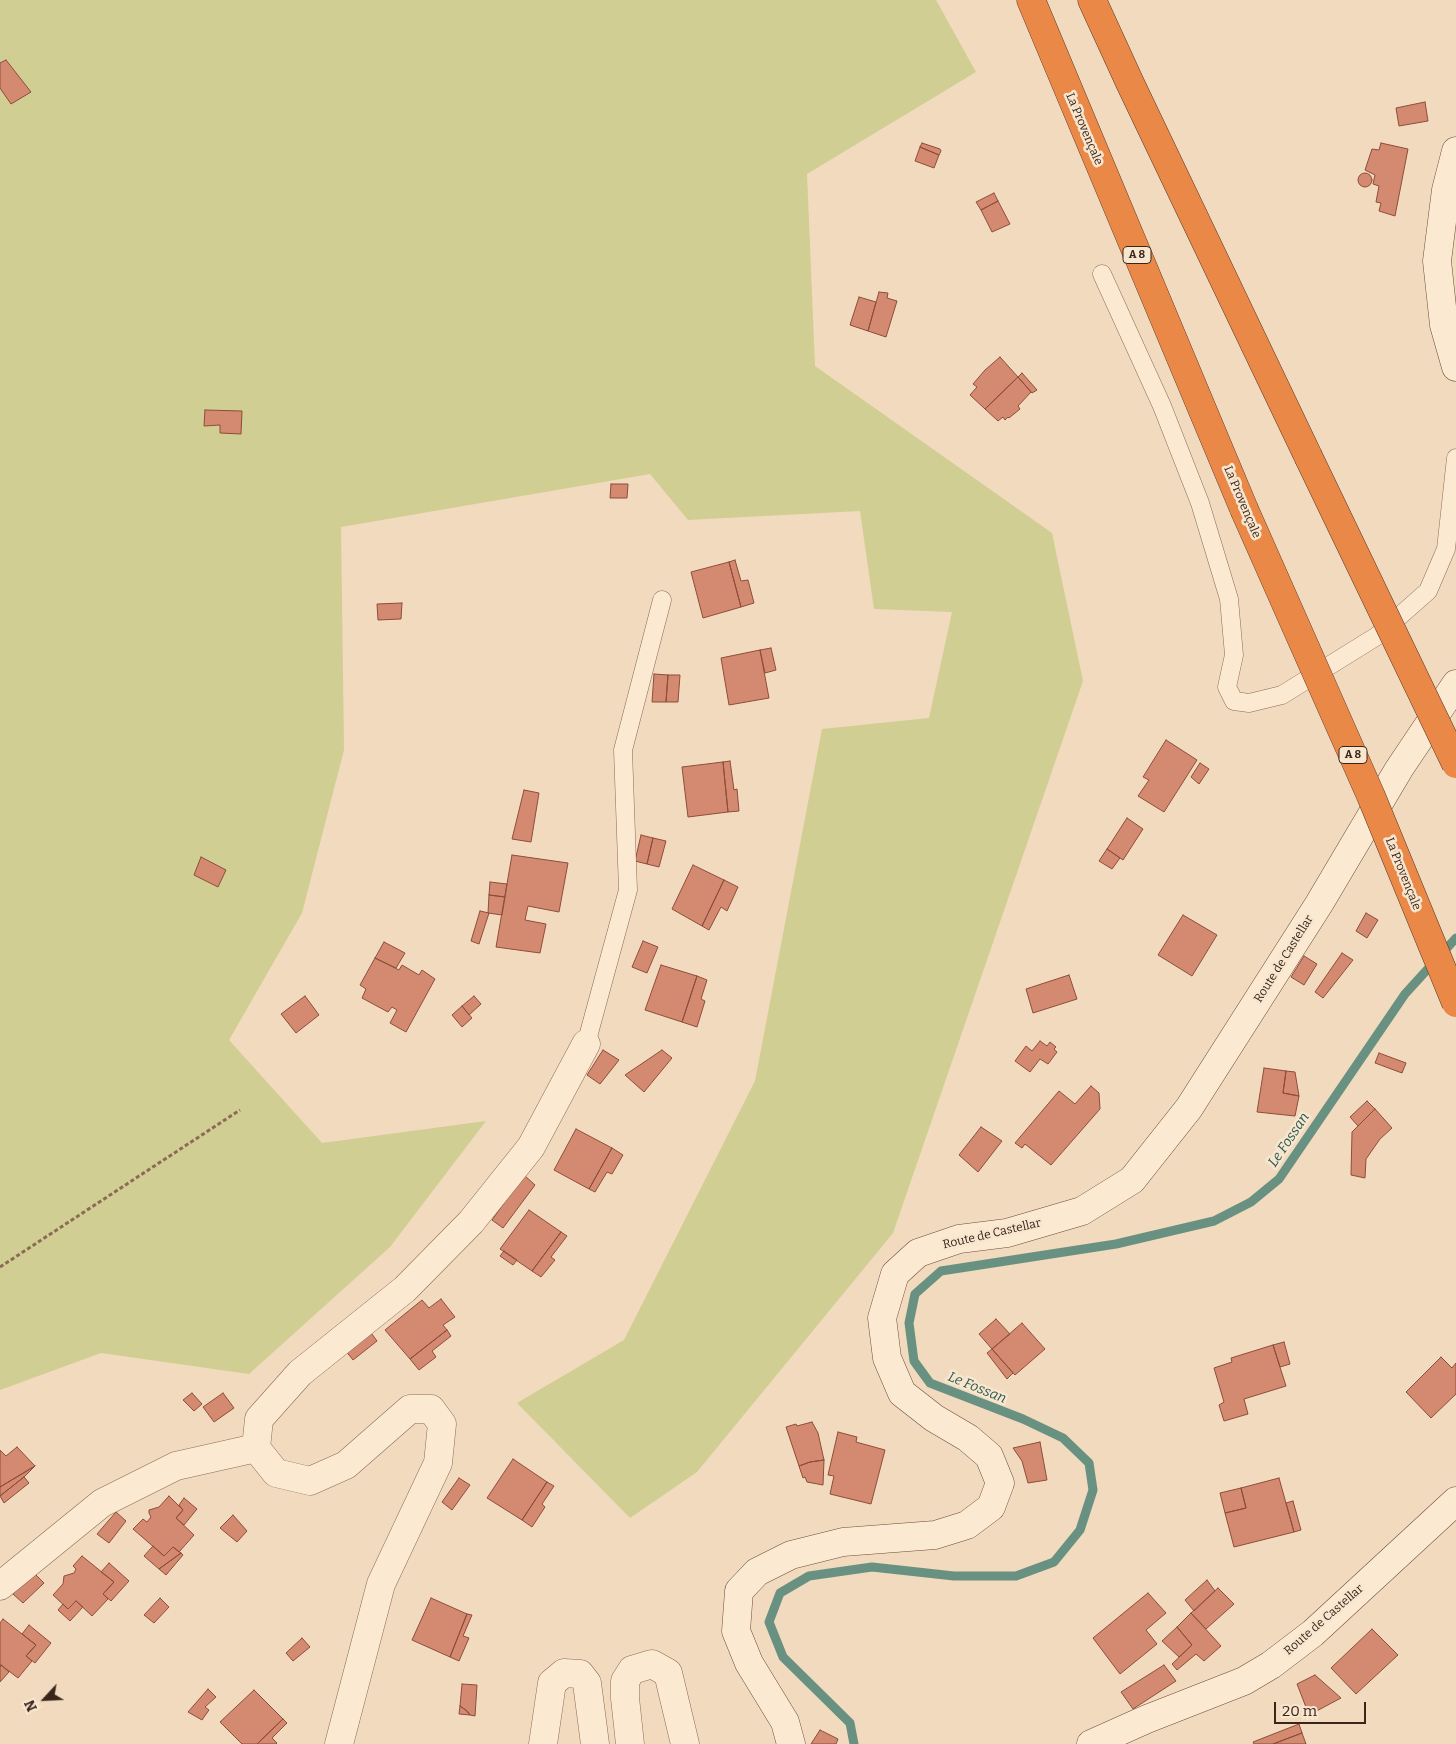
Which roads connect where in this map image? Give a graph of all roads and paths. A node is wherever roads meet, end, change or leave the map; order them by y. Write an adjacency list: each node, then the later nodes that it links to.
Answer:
1 (1031, 0): 10 (highway, La Provençale / A 8, bridge)
2 (1092, 0): 9 (highway, bridge)
3 (1456, 151): 5 (street)
4 (1102, 274): 6 (lane)
5 (1456, 366)
6 (1456, 458)
7 (662, 600): 11 (lane)
8 (1456, 684): 22 (street, Route de Castellar)
9 (1456, 764)
10 (1456, 1003)
11 (586, 1044): 14 (street)
12 (240, 1110): 13 (path)
13 (0, 1268)
14 (256, 1448): 16 (street); 17 (street)
15 (1456, 1501): 23 (street, Route de Castellar)
16 (0, 1586)
17 (339, 1744)
18 (543, 1744): 19 (street)
19 (595, 1744)
20 (630, 1744): 21 (street)
21 (685, 1744)
22 (791, 1744)
23 (1091, 1744)

